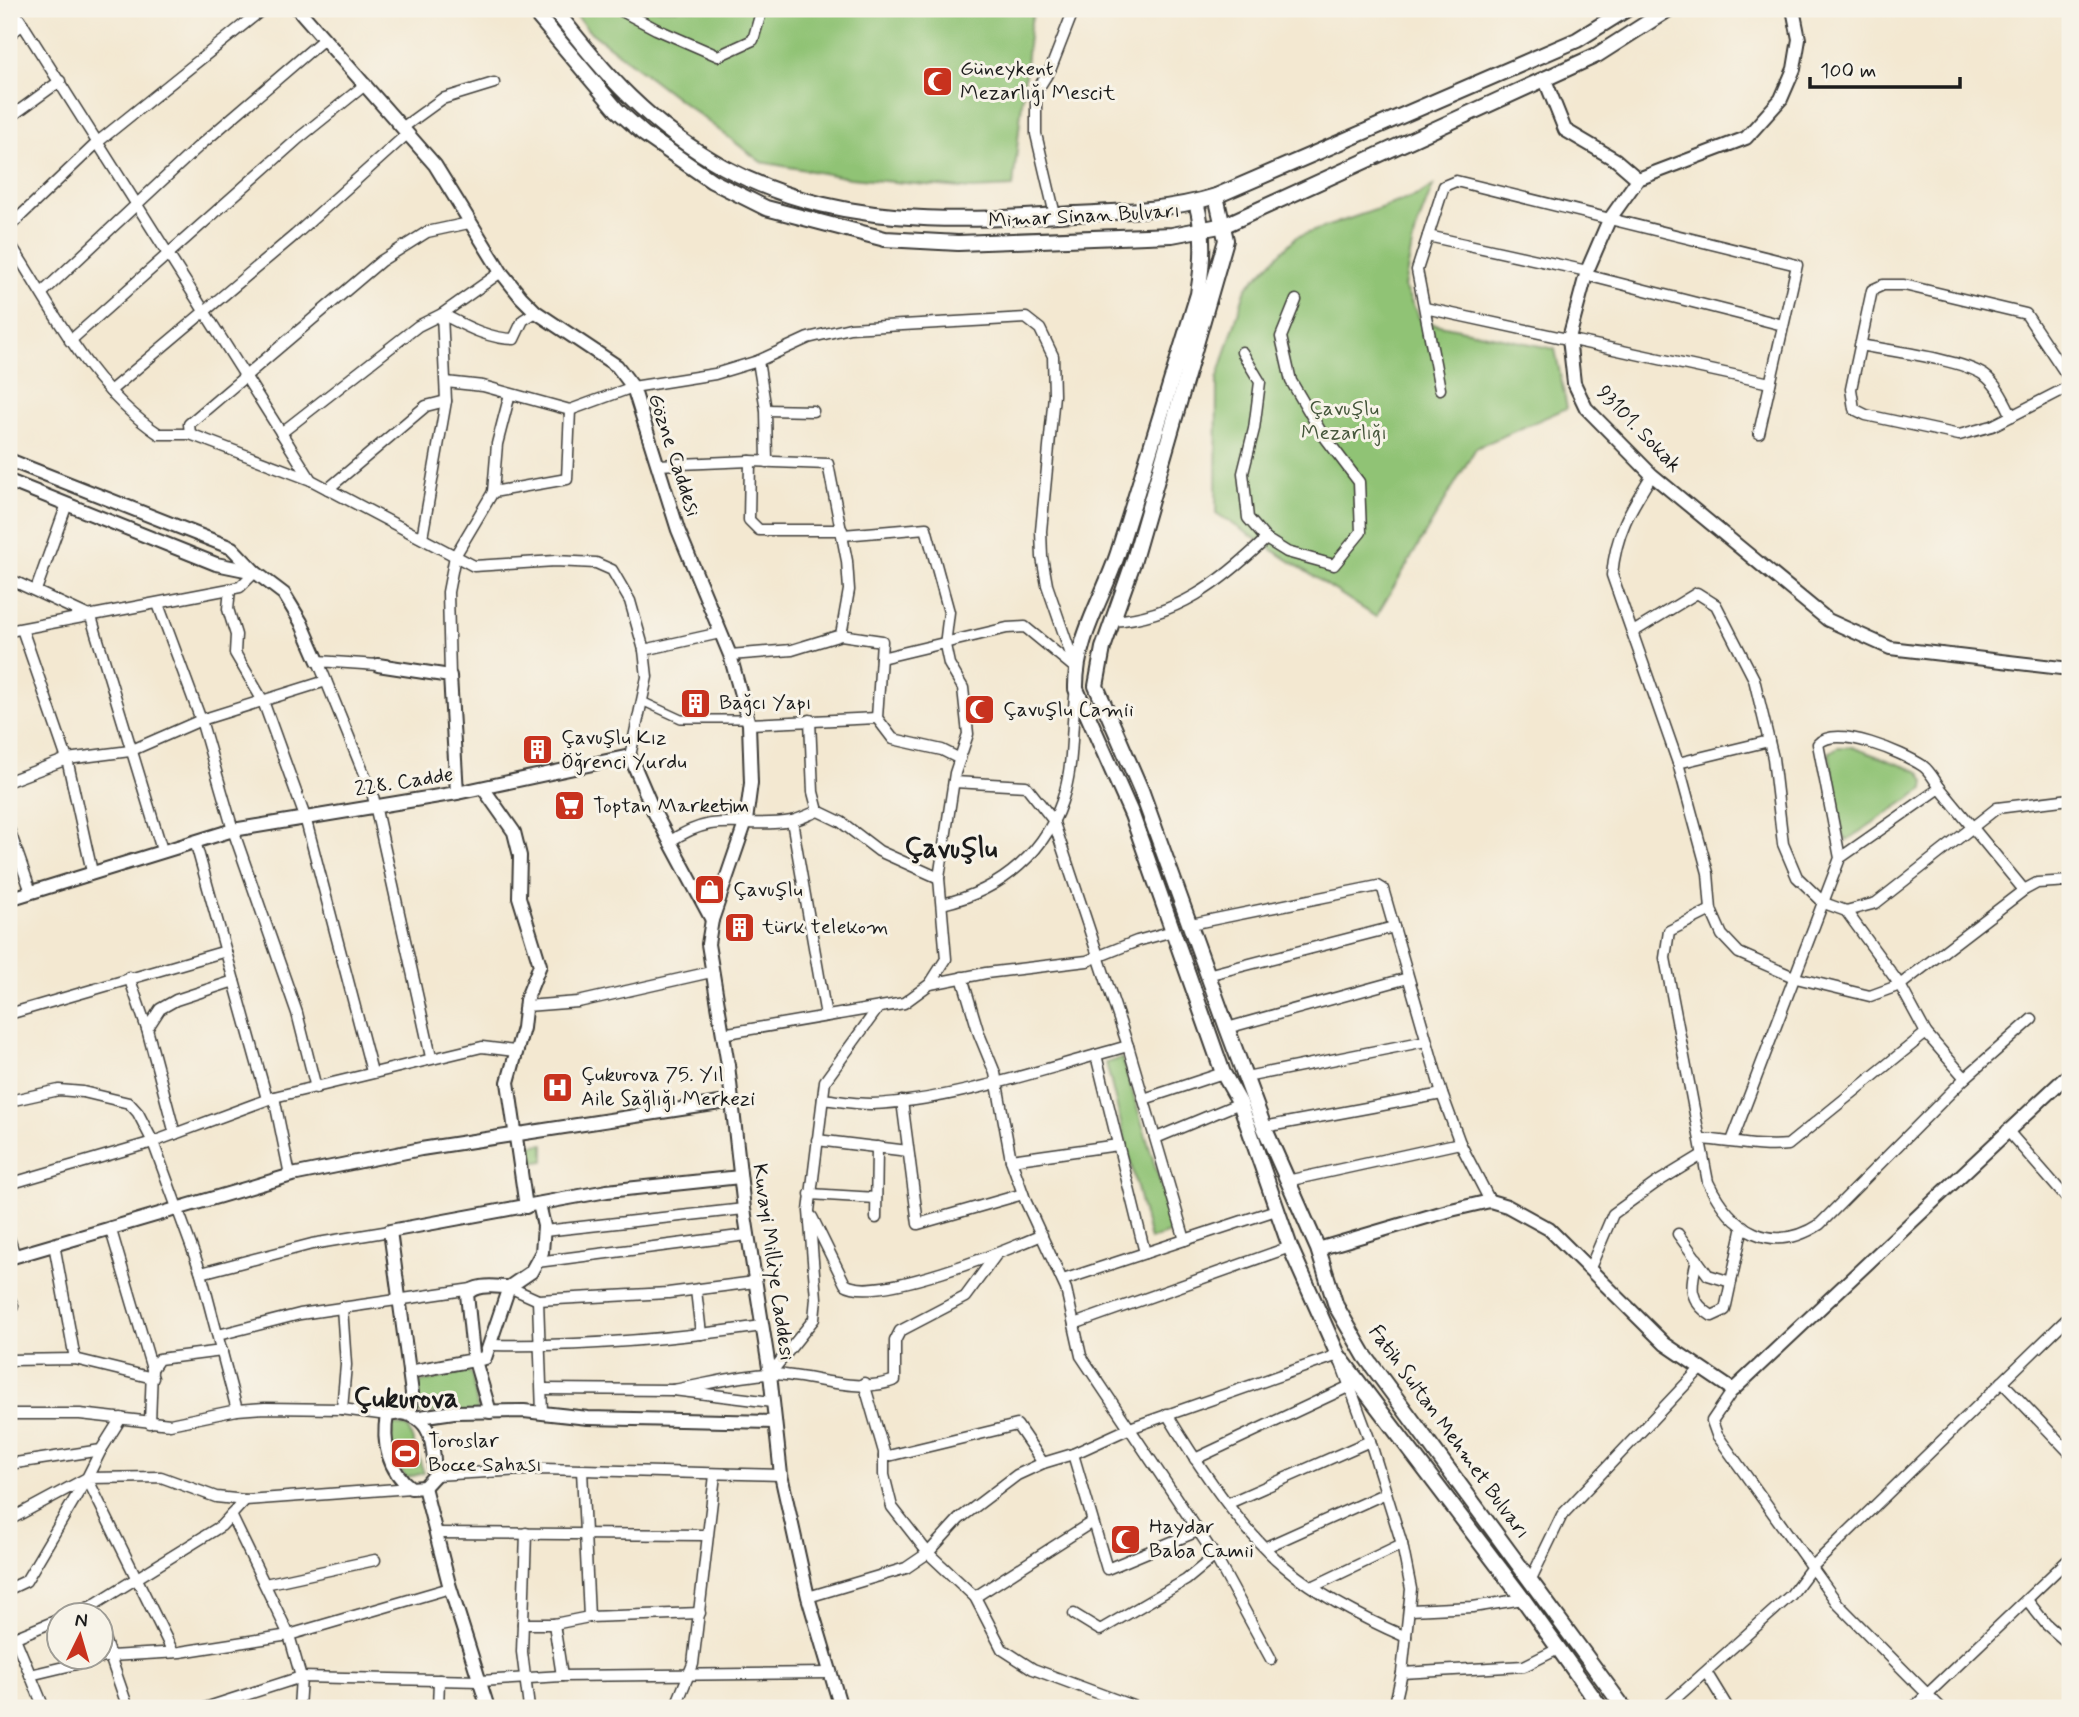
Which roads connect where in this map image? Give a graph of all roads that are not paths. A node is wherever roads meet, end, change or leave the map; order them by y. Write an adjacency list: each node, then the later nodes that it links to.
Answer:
1 (13, 9): 12 (street)
2 (263, 9): 21 (street)
3 (298, 9): 14 (street, Gözne Caddesi)
4 (532, 9): 31 (main road, Mimar Sinan Bulvarı)
5 (554, 9): 26 (main road, Mimar Sinan Bulvarı)
6 (618, 9): 7 (street)
7 (762, 9)
8 (1074, 9): 26 (street)
9 (1627, 9): 23 (main road, Mimar Sinan Bulvarı)
10 (1669, 9): 15 (main road, Mimar Sinan Bulvarı)
11 (1793, 9): 22 (street)
12 (23, 24): 13 (street); 16 (street)
13 (9, 35)
14 (325, 38): 18 (street, Gözne Caddesi); 24 (street)
15 (1545, 80): 22 (street); 29 (main road, Mimar Sinan Bulvarı)
16 (60, 81): 19 (street); 21 (street)
17 (494, 83): 20 (street)
18 (366, 84): 20 (street, Gözne Caddesi); 34 (street)
19 (9, 118)
20 (405, 131): 28 (street, Gözne Caddesi); 40 (street)
21 (99, 141): 24 (street); 30 (street)
22 (1638, 179): 27 (street, 93101. Sokak)
23 (1216, 196): 25 (main road, Mimar Sinan Bulvarı); 29 (main road)
24 (138, 201): 34 (street); 37 (street)
25 (1196, 202): 26 (main road, Mimar Sinan Bulvarı); 31 (main road)
26 (1055, 215)
27 (1609, 220): 32 (street); 36 (street, 93101. Sokak); 43 (street)
28 (470, 223): 35 (street, Gözne Caddesi); 50 (street)
29 (1225, 225): 31 (main road, Mimar Sinan Bulvarı); 86 (main road, Fatih Sultan Mehmet Bulvarı)
30 (9, 227)
31 (1203, 228): 98 (main road)
32 (1428, 236): 36 (street); 39 (street)
33 (9, 242): 37 (street)
34 (169, 254): 40 (street); 45 (street)
35 (501, 272): 41 (street, Gözne Caddesi); 42 (street)
36 (1587, 273): 43 (street); 44 (street, 93101. Sokak)
37 (42, 293): 45 (street)
38 (1296, 300): 78 (street)
39 (1425, 309): 44 (street); 55 (street)
40 (202, 311): 50 (street); 56 (street)
41 (536, 312): 42 (street); 54 (street, Gözne Caddesi)
42 (442, 314): 51 (street); 63 (street)
43 (1783, 325): 52 (street)
44 (1569, 338): 52 (street); 70 (street, 93101. Sokak)
45 (70, 341): 56 (street)
46 (1860, 345): 49 (street); 62 (street); 62 (street)
47 (1242, 352): 78 (street)
48 (758, 361): 54 (street); 60 (street); 98 (street)
49 (2070, 376)
50 (244, 377): 63 (street); 65 (street)
51 (446, 382): 57 (street); 58 (street)
52 (1770, 383): 64 (street)
53 (2070, 386): 62 (street)
54 (633, 387): 59 (street); 69 (street, Gözne Caddesi)
55 (1440, 388)
56 (110, 391): 65 (street)
57 (510, 394): 59 (street); 74 (street)
58 (446, 401): 73 (street); 77 (street)
59 (570, 410): 74 (street)
60 (766, 410): 61 (street); 68 (street)
61 (813, 411)
62 (2012, 416)
63 (281, 433): 71 (street)
64 (1759, 433)
65 (190, 434): 71 (street)
66 (9, 460): 80 (street)
67 (750, 461): 68 (street); 69 (street); 76 (street)
68 (766, 461): 76 (street)
69 (657, 465): 90 (street, Gözne Caddesi)
70 (1653, 475): 89 (street); 99 (street, 93101. Sokak)
71 (311, 480): 73 (street)
72 (9, 481): 75 (street)
73 (328, 489): 77 (street)
74 (493, 492): 79 (street)
75 (67, 504): 80 (street); 83 (street)
76 (842, 532): 91 (street); 92 (street)
77 (422, 538): 79 (street)
78 (1266, 539): 86 (street)
79 (455, 556): 93 (street); 100 (street)
80 (255, 572): 82 (street); 96 (street)
81 (9, 579): 83 (street)
82 (230, 589): 84 (street); 103 (street)
83 (36, 590): 85 (street)
84 (158, 604): 85 (street); 106 (street)
85 (91, 617): 87 (street); 110 (street)
86 (1112, 621): 145 (main road, Fatih Sultan Mehmet Bulvarı)
87 (23, 629): 88 (street); 112 (street)
88 (9, 631)
89 (1633, 632): 109 (street); 114 (street)
90 (720, 633): 93 (street); 94 (street, Gözne Caddesi)
91 (841, 635): 94 (street); 95 (street)
92 (945, 645): 95 (street); 98 (street); 113 (street)
93 (644, 650): 104 (street)
94 (730, 655): 108 (street, Gözne Caddesi)
95 (881, 658): 105 (street)
96 (318, 661): 97 (street); 101 (street)
97 (378, 665): 100 (street)
98 (1076, 668): 102 (main road)
99 (2070, 669)
100 (450, 676): 119 (street)
101 (326, 681): 103 (street); 121 (street)
102 (1076, 689): 124 (street); 147 (main road, Fatih Sultan Mehmet Bulvarı)
103 (263, 701): 106 (street); 123 (street)
104 (644, 702): 108 (street); 111 (street)
105 (877, 718): 107 (street); 113 (street)
106 (201, 720): 110 (street); 129 (street)
107 (810, 720): 108 (street); 122 (street)
108 (748, 721): 125 (street, Gözne Caddesi)
109 (1769, 741): 114 (street); 140 (street)
110 (130, 751): 112 (street); 132 (street)
111 (630, 756): 117 (street, 228. Cadde); 131 (street)
112 (67, 759): 115 (street); 134 (street)
113 (960, 759): 116 (street)
114 (1678, 763): 142 (street)
115 (9, 781)
116 (954, 782): 124 (street); 135 (street)
117 (483, 788): 119 (street, 228. Cadde); 159 (street)
118 (1940, 788): 127 (street); 133 (street); 133 (street)
119 (457, 793): 121 (street, 228. Cadde)
120 (2070, 799): 127 (street)
121 (374, 807): 123 (street, 228. Cadde); 172 (street)
122 (818, 811): 126 (street); 135 (street)
123 (304, 817): 129 (street, 228. Cadde); 173 (street)
124 (1053, 820): 141 (street); 149 (street)
125 (746, 821): 126 (street); 131 (street); 144 (street, Kuvayi Milliye Caddesi)
126 (792, 821): 162 (street)
127 (1971, 826): 137 (street); 143 (street)
128 (9, 828): 138 (street)
129 (233, 830): 130 (street, 228. Cadde); 179 (street)
130 (195, 841): 132 (street, 228. Cadde); 148 (street)
131 (669, 842): 144 (street)
132 (162, 850): 134 (street, 228. Cadde)
133 (1840, 858): 140 (street)
134 (92, 872): 138 (street, 228. Cadde)
135 (939, 878): 141 (street)
136 (2070, 881): 137 (street)
137 (2024, 890): 158 (street)
138 (31, 892): 139 (street, 228. Cadde)
139 (9, 899)
140 (1824, 903): 143 (street); 155 (street)
141 (942, 904): 157 (street)
142 (1711, 910): 155 (street); 193 (street)
143 (1846, 911): 158 (street)
144 (712, 920): 150 (street, Kuvayi Milliye Caddesi)
145 (1191, 923): 146 (street); 151 (main road, Fatih Sultan Mehmet Bulvarı)
146 (1394, 928): 151 (street); 154 (street)
147 (1172, 931): 149 (street); 174 (main road, Fatih Sultan Mehmet Bulvarı)
148 (226, 951): 152 (street); 156 (street)
149 (1099, 956): 153 (street); 169 (street)
150 (711, 972): 159 (street); 167 (street, Kuvayi Milliye Caddesi)
151 (1207, 975): 164 (main road, Fatih Sultan Mehmet Bulvarı)
152 (129, 977): 161 (street); 165 (street)
153 (962, 977): 157 (street); 178 (street)
154 (1408, 978): 164 (street); 168 (street)
155 (1796, 978): 158 (street); 195 (street)
156 (234, 981): 165 (street); 181 (street)
157 (930, 984): 160 (street)
158 (1900, 985): 166 (street)
159 (526, 1006): 170 (street)
160 (878, 1007): 162 (street); 182 (street)
161 (9, 1014)
162 (826, 1016): 167 (street)
163 (2032, 1019): 177 (street)
164 (1227, 1028): 176 (main road, Fatih Sultan Mehmet Bulvarı)
165 (147, 1029): 190 (street)
166 (1926, 1033): 177 (street); 195 (street)
167 (722, 1034): 185 (street, Kuvayi Milliye Caddesi)
168 (1426, 1041): 176 (street); 180 (street)
169 (1128, 1046): 171 (street); 183 (street)
170 (514, 1051): 172 (street); 191 (street)
171 (1096, 1055): 178 (street); 198 (street)
172 (432, 1057): 173 (street)
173 (372, 1072): 179 (street)
174 (1223, 1073): 183 (street); 187 (main road, Fatih Sultan Mehmet Bulvarı)
175 (2070, 1073): 189 (street)
176 (1247, 1077): 188 (main road, Fatih Sultan Mehmet Bulvarı)
177 (1965, 1078): 218 (street)
178 (996, 1082): 186 (street); 202 (street)
179 (316, 1088): 181 (street)
180 (1442, 1094): 188 (street); 197 (street)
181 (270, 1098): 190 (street); 203 (street)
182 (823, 1099): 186 (street); 194 (street)
183 (1144, 1099): 192 (street)
184 (9, 1101): 196 (street)
185 (733, 1101): 191 (street); 204 (street, Kuvayi Milliye Caddesi)
186 (902, 1101): 200 (street)
187 (1240, 1103): 192 (street); 215 (main road, Fatih Sultan Mehmet Bulvarı)
188 (1264, 1128): 205 (main road, Fatih Sultan Mehmet Bulvarı)
189 (2007, 1130): 211 (street); 269 (street)
190 (175, 1134): 196 (street)
191 (515, 1134): 203 (street); 212 (street)
192 (1156, 1138): 226 (street)
193 (1701, 1139): 195 (street); 201 (street)
194 (817, 1140): 199 (street); 207 (street)
195 (1732, 1141)
196 (153, 1142): 206 (street); 213 (street)
197 (1460, 1143): 205 (street); 210 (street)
198 (1118, 1145): 202 (street); 230 (street)
199 (877, 1147): 200 (street); 209 (street)
200 (908, 1150): 208 (street)
201 (1702, 1155): 218 (street); 235 (street)
202 (1011, 1160): 208 (street)
203 (290, 1175): 213 (street)
204 (740, 1177): 212 (street); 214 (street, Kuvayi Milliye Caddesi)
205 (1287, 1181): 229 (main road, Fatih Sultan Mehmet Bulvarı)
206 (9, 1184)
207 (810, 1194): 209 (street); 216 (street)
208 (1023, 1194): 224 (street)
209 (876, 1198): 217 (street)
210 (1490, 1201): 229 (street); 235 (street)
211 (2070, 1202)
212 (533, 1206): 220 (street); 221 (street)
213 (176, 1208): 219 (street); 236 (street)
214 (744, 1209): 221 (street); 223 (street, Kuvayi Milliye Caddesi)
215 (1276, 1210): 226 (street); 228 (main road, Fatih Sultan Mehmet Bulvarı)
216 (809, 1211): 231 (street); 263 (street)
217 (876, 1217)
218 (1743, 1226): 239 (street)
219 (110, 1227): 227 (street); 262 (street)
220 (390, 1231): 236 (street); 244 (street)
221 (544, 1231): 234 (street)
222 (1678, 1234): 233 (street)
223 (747, 1235): 234 (street); 238 (street, Kuvayi Milliye Caddesi)
224 (1042, 1235): 231 (street); 237 (street)
225 (9, 1238): 232 (street)
226 (1185, 1240): 230 (street)
227 (54, 1244): 232 (street); 257 (street)
228 (1290, 1247): 249 (street); 256 (main road, Fatih Sultan Mehmet Bulvarı)
229 (1318, 1249): 316 (main road, Fatih Sultan Mehmet Bulvarı)
230 (1145, 1253): 237 (street)
231 (996, 1255): 265 (street)
232 (12, 1257)
233 (1697, 1259): 239 (street); 239 (street)
234 (537, 1262): 240 (street)
235 (1590, 1268): 260 (street)
236 (201, 1273): 252 (street)
237 (1063, 1280): 249 (street)
238 (755, 1282): 242 (street); 250 (street, Kuvayi Milliye Caddesi)
239 (1731, 1283)
240 (509, 1287): 241 (street); 245 (street); 253 (street)
241 (472, 1289): 244 (street); 259 (street)
242 (696, 1290): 245 (street); 251 (street)
243 (9, 1297): 247 (street)
244 (399, 1297): 246 (street); 261 (street)
245 (538, 1300): 254 (street)
246 (342, 1307): 252 (street); 272 (street)
247 (9, 1315)
248 (2070, 1316): 264 (street)
249 (1074, 1324): 282 (street)
250 (762, 1326): 251 (street); 263 (street, Kuvayi Milliye Caddesi)
251 (701, 1334): 254 (street)
252 (218, 1335): 255 (street)
253 (491, 1345): 254 (street); 259 (street)
254 (540, 1346): 267 (street)
255 (222, 1352): 262 (street); 271 (street)
256 (1338, 1355): 266 (street); 276 (street); 323 (main road, Fatih Sultan Mehmet Bulvarı)
257 (75, 1359): 258 (street); 262 (street)
258 (9, 1360)
259 (477, 1360): 261 (street); 273 (street)
260 (1701, 1368): 269 (street); 316 (street)
261 (409, 1372): 278 (street)
262 (153, 1374): 281 (street)
263 (770, 1374): 265 (street); 268 (street); 270 (street, Kuvayi Milliye Caddesi)
264 (2002, 1382): 285 (street); 314 (street)
265 (864, 1383): 287 (street)
266 (1350, 1386): 283 (street); 288 (street)
267 (542, 1389): 268 (street); 274 (street)
268 (673, 1390): 270 (street)
269 (1733, 1390): 314 (street)
270 (772, 1402): 280 (street, Kuvayi Milliye Caddesi)
271 (237, 1409): 272 (street); 281 (street)
272 (342, 1409): 277 (street)
273 (490, 1412): 274 (street); 278 (street)
274 (542, 1413): 280 (street)
275 (9, 1414): 279 (street)
276 (1167, 1414): 282 (street); 288 (street)
277 (387, 1415): 278 (street); 296 (street)
278 (415, 1416): 292 (street)
279 (121, 1418): 281 (street); 284 (street)
280 (774, 1422): 294 (street, Kuvayi Milliye Caddesi)
281 (150, 1423)
282 (1130, 1428): 286 (street); 303 (street)
283 (1370, 1441): 297 (street); 299 (street)
284 (101, 1450): 290 (street); 295 (street)
285 (2070, 1452)
286 (1073, 1454): 289 (street); 302 (street)
287 (884, 1457): 289 (street); 310 (street)
288 (1195, 1459): 299 (street)
289 (1043, 1463): 310 (street)
290 (9, 1464)
291 (582, 1470): 292 (street); 293 (street); 304 (street)
292 (435, 1475): 296 (street)
293 (715, 1475): 294 (street); 307 (street)
294 (781, 1475): 321 (street, Kuvayi Milliye Caddesi)
295 (87, 1478): 298 (street); 301 (street); 315 (street); 320 (street)
296 (417, 1487): 298 (street); 305 (street)
297 (1386, 1493): 308 (street); 309 (street)
298 (246, 1500): 300 (street)
299 (1229, 1503): 309 (street)
300 (232, 1514): 315 (street); 317 (street)
301 (9, 1520)
302 (1091, 1522): 303 (street); 322 (street)
303 (1198, 1531): 311 (street)
304 (584, 1532): 306 (street); 307 (street); 329 (street)
305 (436, 1533): 306 (street); 319 (street)
306 (526, 1533): 330 (street)
307 (706, 1535): 327 (street)
308 (1402, 1544): 318 (street); 326 (street)
309 (1266, 1547): 318 (street)
310 (928, 1553): 321 (street); 322 (street)
311 (1215, 1556): 328 (street); 340 (street)
312 (2070, 1558): 324 (street)
313 (375, 1560): 317 (street)
314 (1812, 1567): 343 (street); 353 (street)
315 (138, 1577): 325 (street); 338 (street)
316 (1530, 1581): 366 (main road, Fatih Sultan Mehmet Bulvarı)
317 (265, 1584): 333 (street)
318 (1314, 1586): 334 (street)
319 (450, 1588): 333 (street); 352 (street)
320 (9, 1589)
321 (808, 1597): 344 (street, Kuvayi Milliye Caddesi)
322 (975, 1597): 363 (street)
323 (1523, 1598): 326 (street); 337 (main road, Fatih Sultan Mehmet Bulvarı)
324 (2027, 1600): 336 (street); 353 (street)
325 (105, 1602)
326 (1411, 1610): 334 (street)
327 (700, 1613): 329 (street); 346 (street)
328 (1074, 1614)
329 (589, 1618): 331 (street)
330 (523, 1624): 331 (street); 350 (street)
331 (554, 1624): 348 (street)
332 (46, 1625): 335 (street)
333 (289, 1635): 338 (street); 349 (street)
334 (1406, 1637): 345 (street)
335 (12, 1639): 347 (street)
336 (2070, 1645)
337 (1558, 1649): 345 (street); 365 (main road, Fatih Sultan Mehmet Bulvarı)
338 (173, 1652): 339 (street)
339 (116, 1656)
340 (1270, 1659)
341 (46, 1671): 347 (street)
342 (116, 1672): 355 (street)
343 (1706, 1672): 367 (street); 368 (street)
344 (831, 1673): 346 (street); 362 (street, Kuvayi Milliye Caddesi)
345 (1402, 1673): 364 (street)
346 (688, 1674): 348 (street); 361 (street)
347 (30, 1675): 354 (street)
348 (562, 1676): 350 (street)
349 (301, 1678): 351 (street); 356 (street); 357 (street)
350 (523, 1679): 352 (street); 360 (street)
351 (439, 1680): 352 (street); 358 (street)
352 (480, 1681): 359 (street)
353 (1928, 1694): 369 (street); 370 (street)
354 (44, 1708)
355 (128, 1708)
356 (205, 1708)
357 (299, 1708)
358 (438, 1708)
359 (488, 1708)
360 (529, 1708)
361 (675, 1708)
362 (842, 1708)
363 (1138, 1708)
364 (1394, 1708)
365 (1601, 1708)
366 (1624, 1708)
367 (1665, 1708)
368 (1728, 1708)
369 (1913, 1708)
370 (1941, 1708)

